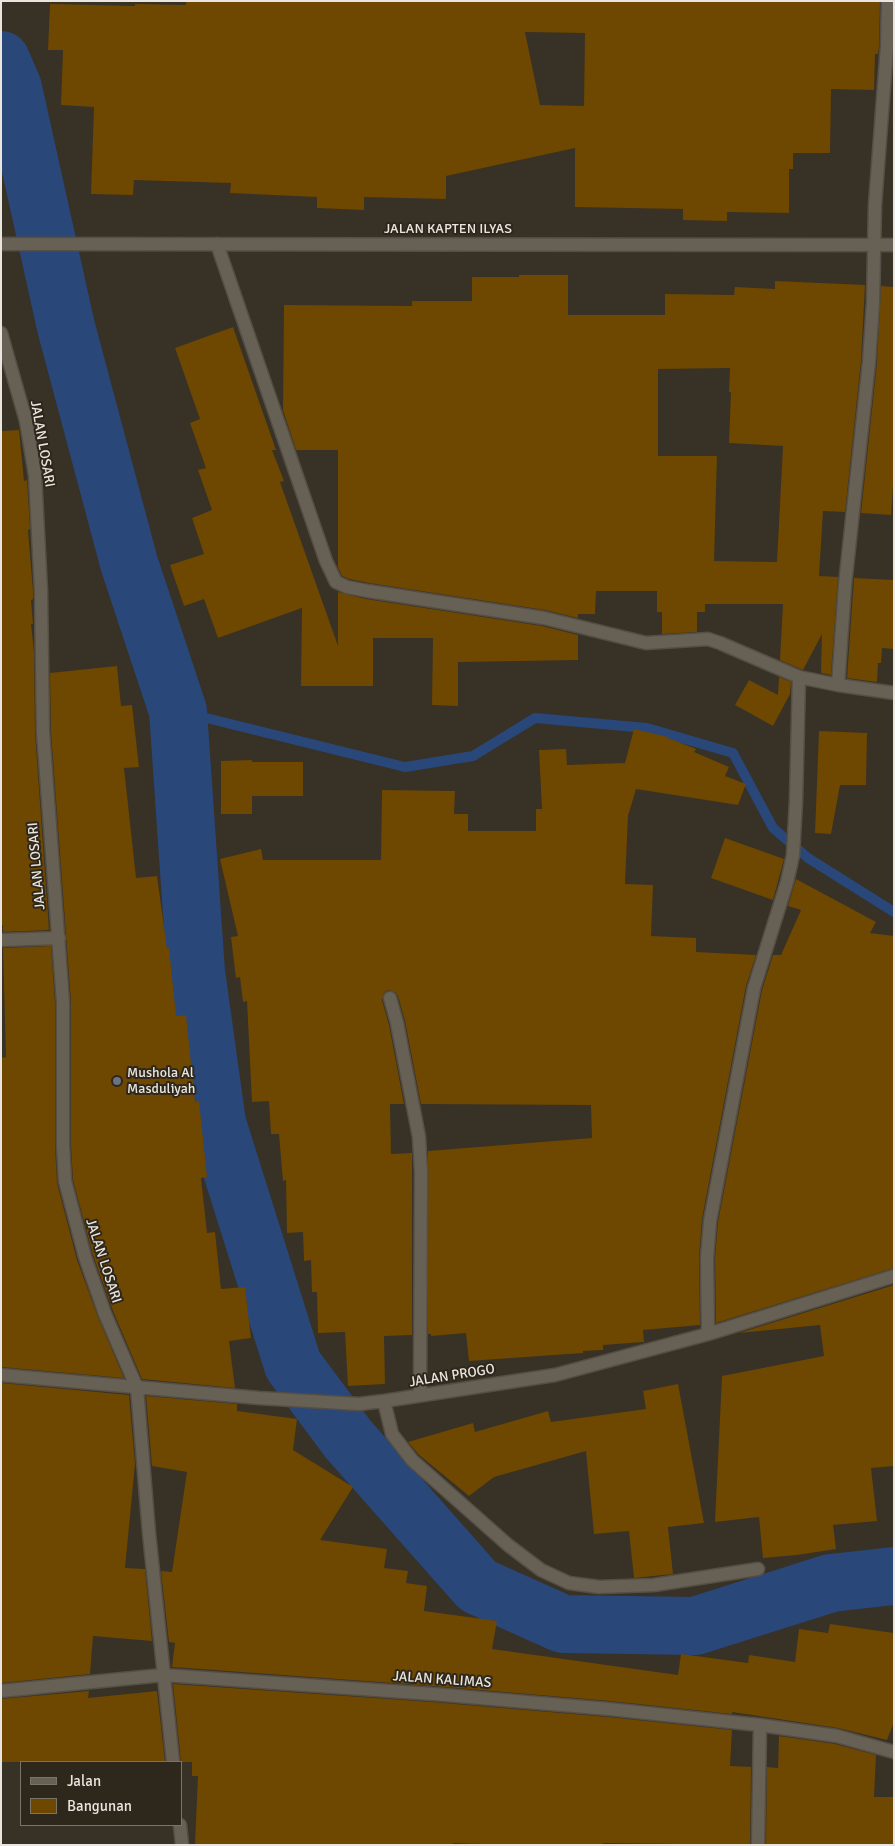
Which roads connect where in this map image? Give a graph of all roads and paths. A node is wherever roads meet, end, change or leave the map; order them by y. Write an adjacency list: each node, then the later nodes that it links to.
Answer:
1 (888, 1): 4 (street)
2 (2, 244): 3 (street, JALAN KAPTEN ILYAS)
3 (217, 244): 4 (street, JALAN KAPTEN ILYAS); 7 (street)
4 (875, 244): 5 (street, JALAN KAPTEN ILYAS); 8 (street)
5 (894, 245)
6 (1, 333): 10 (street, JALAN LOSARI)
7 (798, 677): 8 (street); 14 (street)
8 (838, 685): 9 (street)
9 (894, 693)
10 (59, 938): 11 (street); 16 (street, JALAN LOSARI)
11 (1, 940)
12 (390, 998): 17 (street)
13 (894, 1276): 14 (street, JALAN PROGO)
14 (708, 1334): 17 (street, JALAN PROGO)
15 (1, 1375): 16 (street, JALAN PROGO)
16 (137, 1388): 18 (street, JALAN PROGO); 20 (street, JALAN LOSARI)
17 (420, 1396): 18 (street, JALAN PROGO)
18 (384, 1401): 19 (street)
19 (758, 1569)
20 (163, 1675): 21 (street, JALAN KALIMAS); 22 (street, JALAN KALIMAS); 24 (street, JALAN LOSARI)
21 (1, 1691)
22 (760, 1725): 23 (street, JALAN KALIMAS); 27 (street)
23 (894, 1752)
24 (173, 1761)
25 (180, 1826): 26 (street)
26 (182, 1845)
27 (758, 1845)

